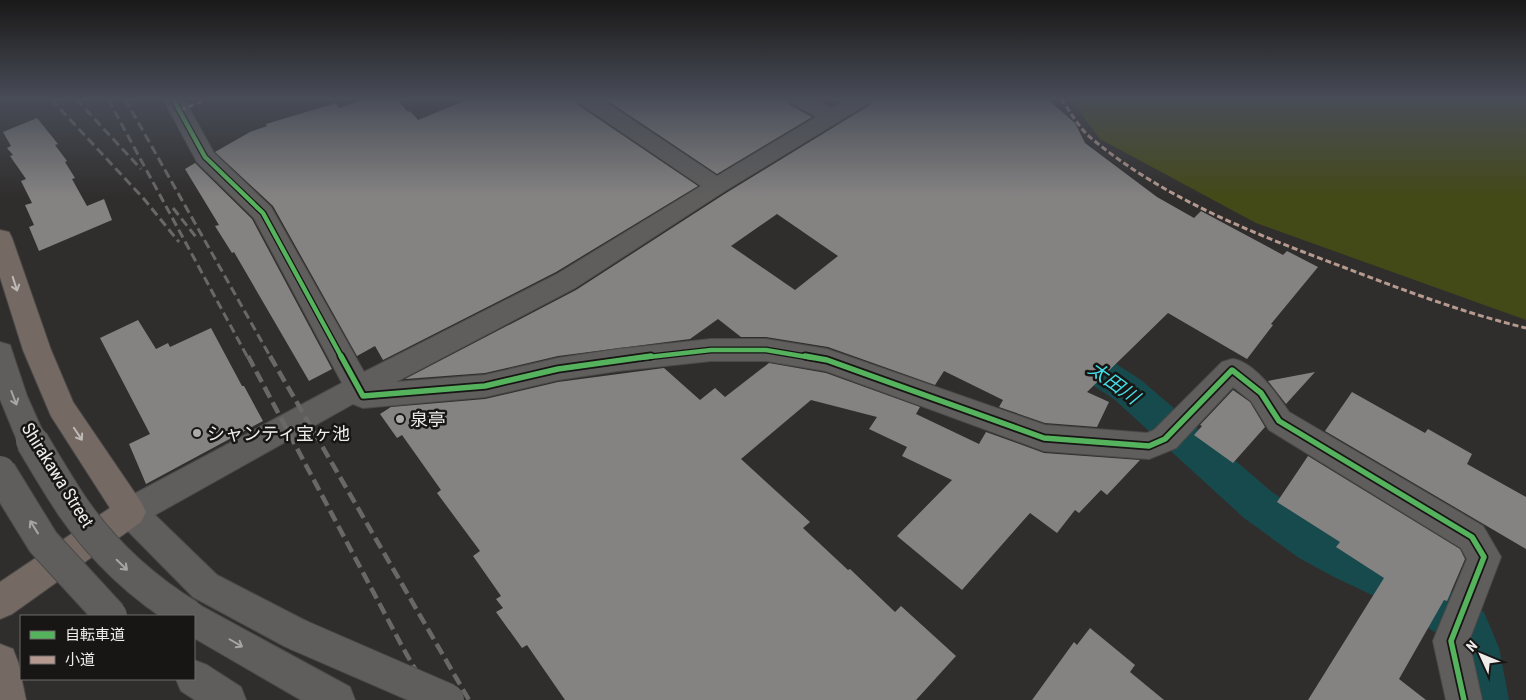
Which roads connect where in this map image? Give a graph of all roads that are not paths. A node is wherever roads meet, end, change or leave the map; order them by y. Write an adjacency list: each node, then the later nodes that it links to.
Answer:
1 (192, 132): 7 (street)
2 (635, 132): 4 (street)
3 (808, 132): 4 (street)
4 (717, 186): 7 (street)
5 (0, 238): 9 (highway, one-way to 9)
6 (0, 353): 12 (street, Shirakawa Street, one-way to 12, bridge)
7 (358, 388): 9 (street); 20 (street)
8 (0, 472): 11 (street, one-way to 8, bridge)
9 (130, 512): 10 (highway); 19 (street, bridge)
10 (0, 602)
11 (110, 615)
12 (187, 615)
13 (195, 620): 18 (street, one-way to 18)
14 (0, 662): 16 (highway)
15 (195, 679): 17 (street)
16 (8, 700)
17 (228, 700)
18 (337, 700)
19 (448, 700)
20 (1464, 700)

